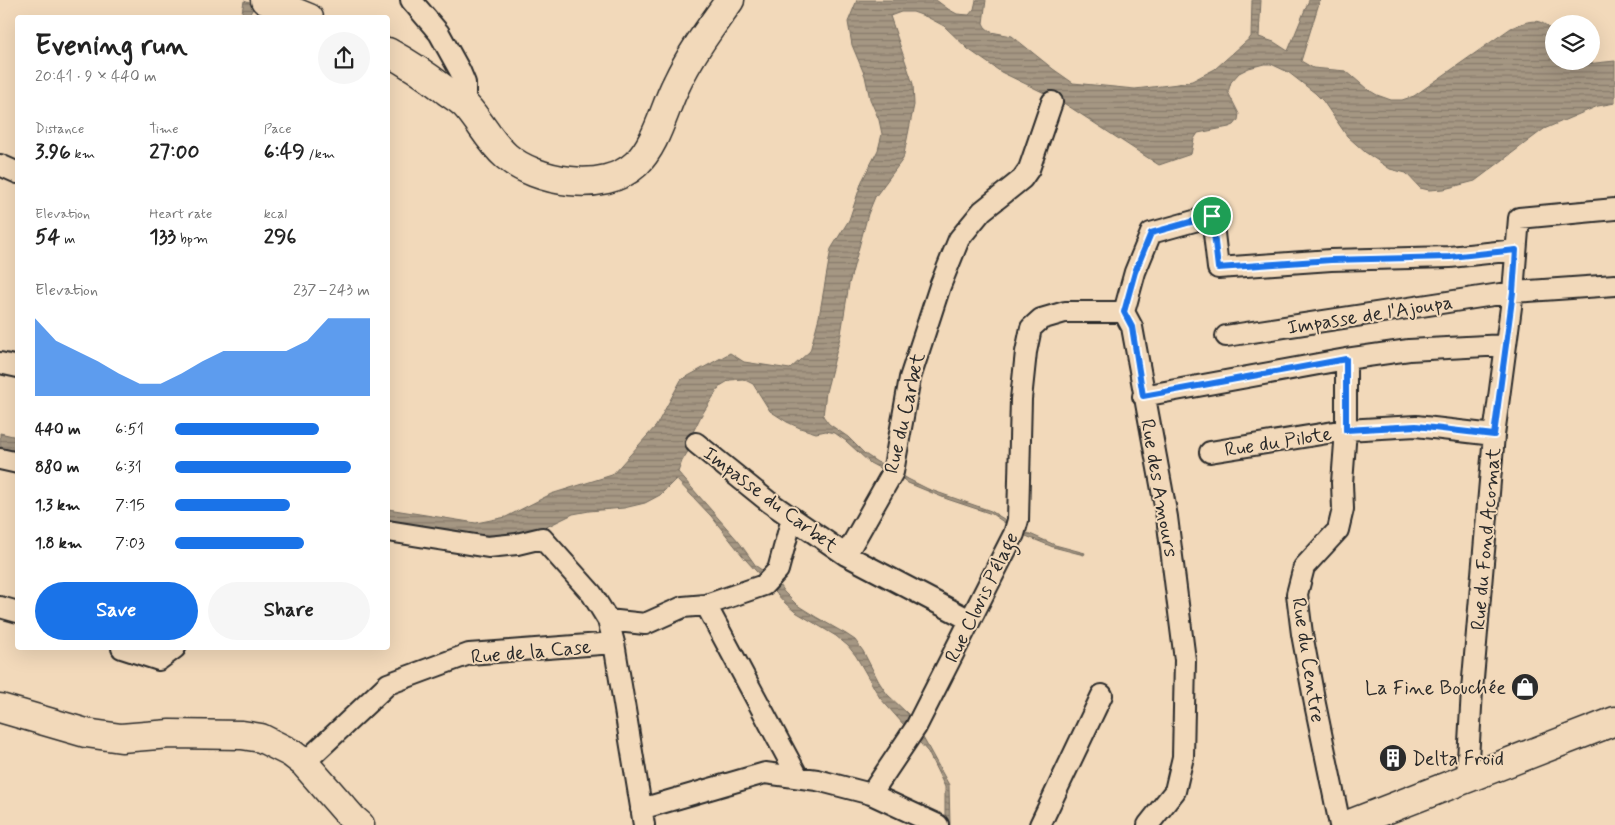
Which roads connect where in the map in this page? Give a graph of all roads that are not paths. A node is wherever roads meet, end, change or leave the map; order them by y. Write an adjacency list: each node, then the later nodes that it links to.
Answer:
1 (266, 0): 4 (main road)
2 (411, 0): 7 (street)
3 (730, 0): 7 (main road)
4 (302, 15)
5 (390, 53): 7 (main road)
6 (1052, 102): 29 (street, Rue du Carbet)
7 (465, 105)
8 (0, 165): 9 (street)
9 (15, 172)
10 (1615, 209): 11 (street, Rue du Fond Acomat)
11 (1516, 250): 13 (street, Rue du Fond Acomat); 14 (street)
12 (1615, 285): 13 (street, Impasse de l'Ajoupa)
13 (1513, 292): 15 (street, Impasse de l'Ajoupa); 16 (street, Rue du Fond Acomat)
14 (1124, 312): 20 (street, Rue des Amours); 34 (street, Rue Clovis Pélage)
15 (1226, 336)
16 (1505, 345): 17 (street); 22 (street, Rue du Fond Acomat)
17 (1346, 359): 20 (street); 21 (street, Rue du Centre)
18 (0, 363): 19 (street)
19 (15, 366)
20 (1143, 396): 49 (street, Rue des Amours)
21 (1346, 430): 22 (street, Rue du Pilote); 24 (street, Rue du Pilote); 50 (street, Rue du Centre)
22 (1494, 435): 43 (street, Rue du Fond Acomat)
23 (696, 443): 27 (street, Impasse du Carbet)
24 (1210, 452)
25 (0, 459): 26 (street)
26 (15, 462)
27 (792, 518): 29 (street, Impasse du Carbet); 30 (street)
28 (390, 531): 33 (street)
29 (846, 555): 34 (street)
30 (706, 605): 33 (street); 42 (street)
31 (0, 608): 32 (street)
32 (15, 611)
33 (608, 620): 35 (street)
34 (970, 620): 44 (street, Rue Clovis Pélage)
35 (614, 643): 41 (street, Rue de la Case); 45 (street)
36 (128, 650): 37 (street)
37 (173, 650)
38 (1102, 696): 48 (street)
39 (0, 708): 41 (main road)
40 (1615, 721): 43 (main road)
41 (304, 763): 46 (main road)
42 (798, 777): 44 (street); 45 (street)
43 (1467, 777): 51 (main road)
44 (871, 794): 47 (street)
45 (643, 817)
46 (356, 823)
47 (938, 825)
48 (1040, 825)
49 (1148, 825)
50 (1340, 825)
51 (1347, 825)

